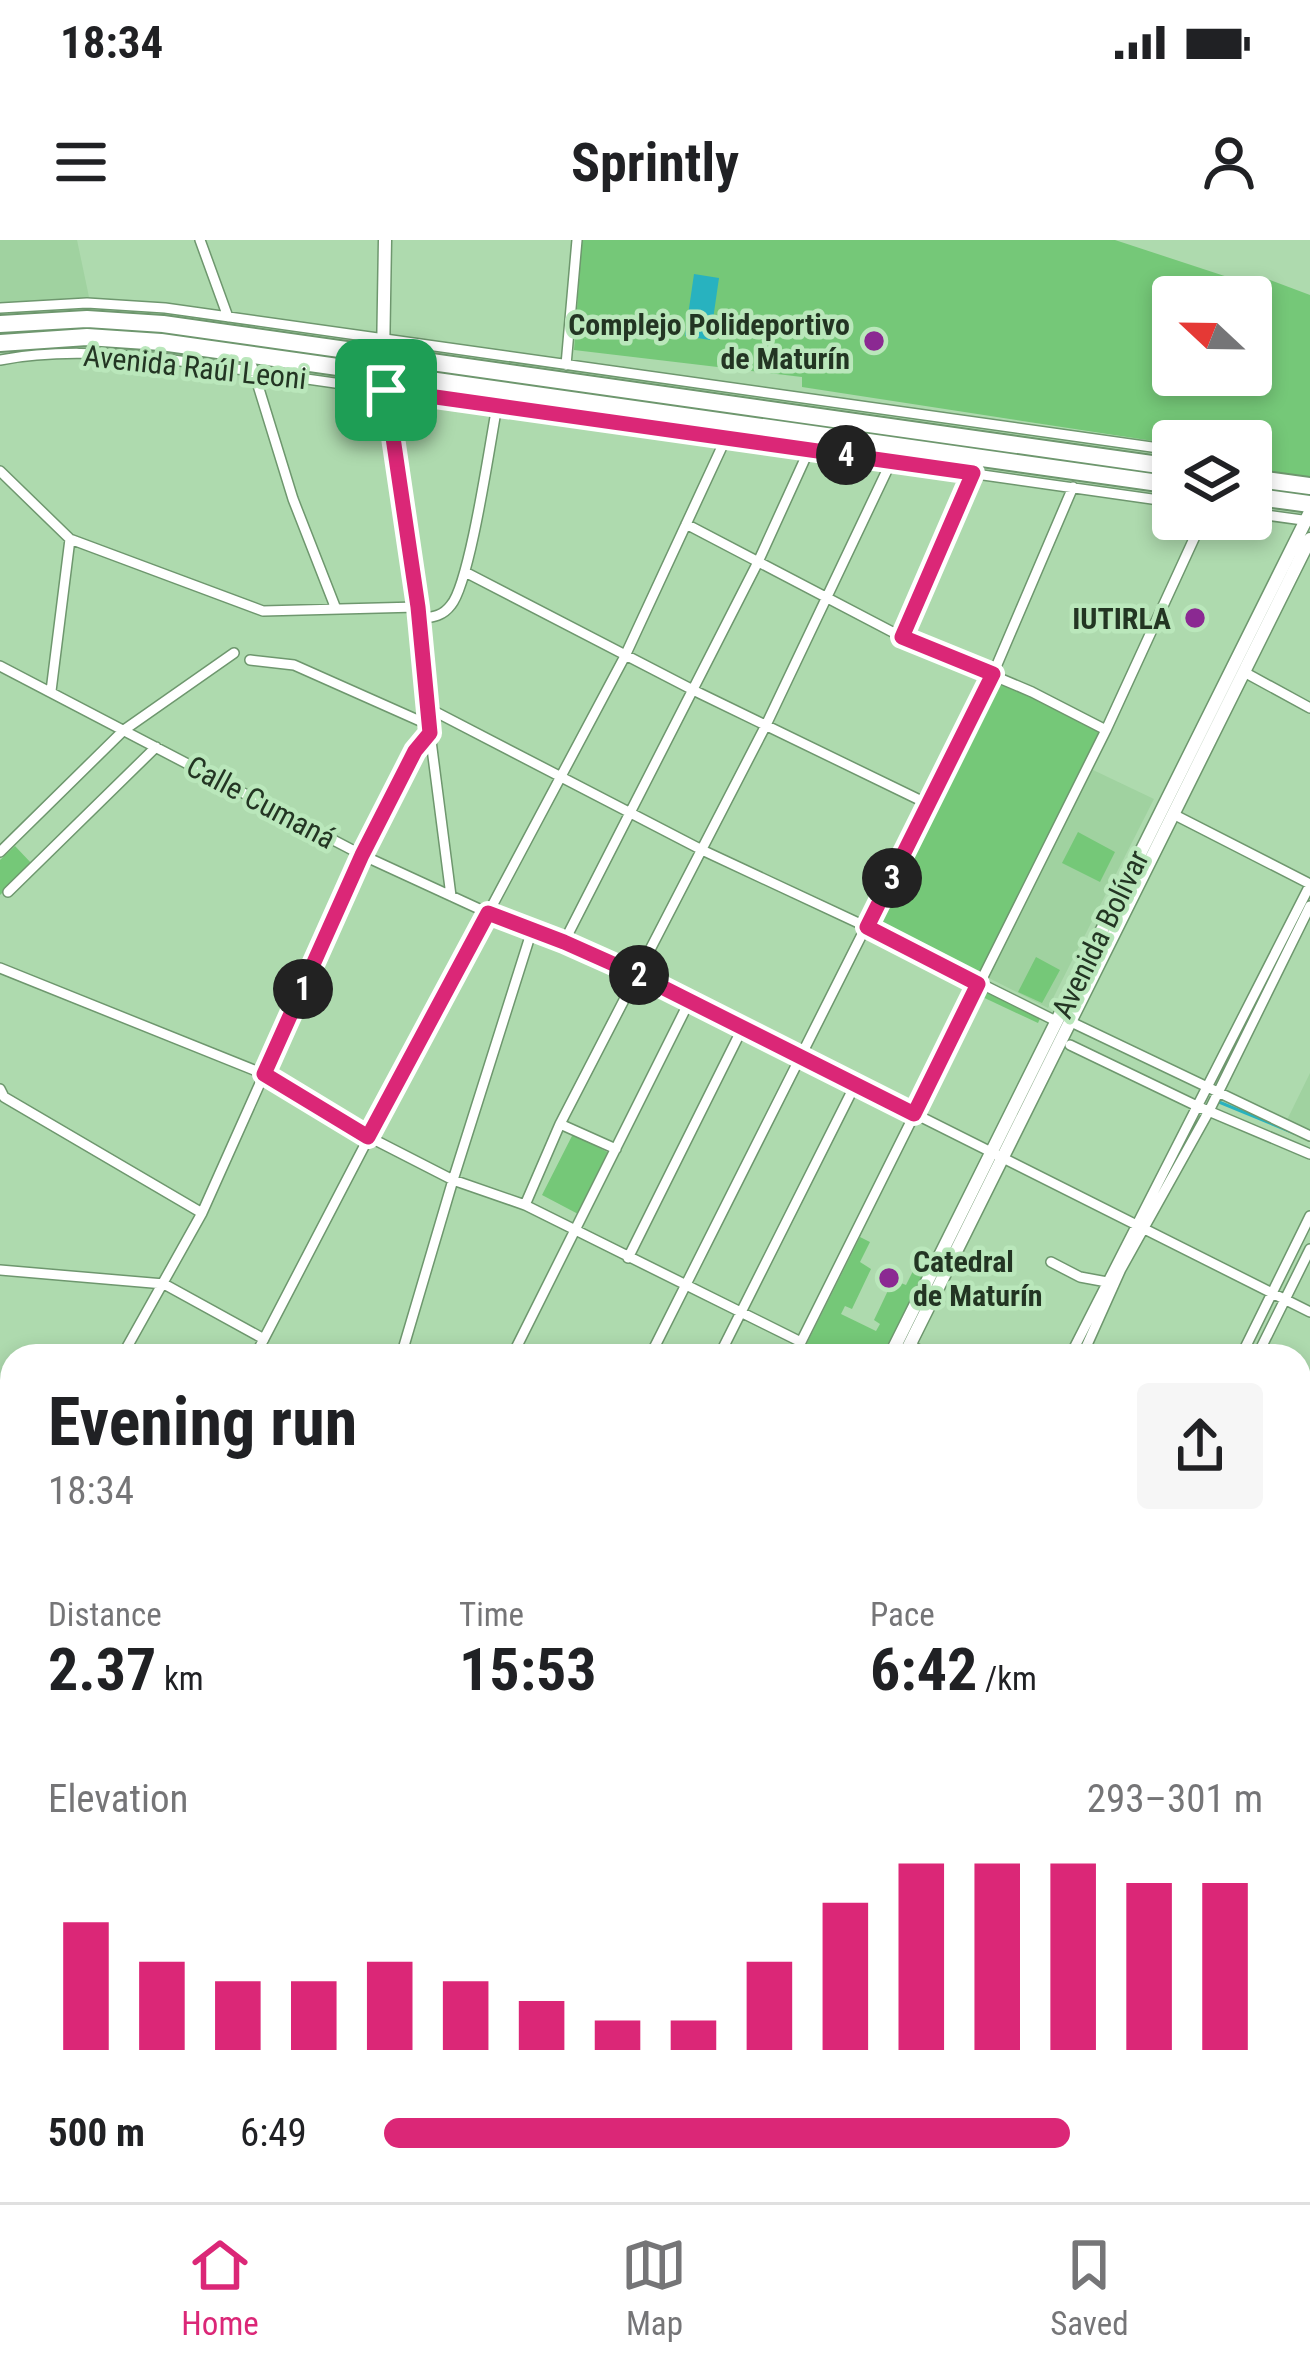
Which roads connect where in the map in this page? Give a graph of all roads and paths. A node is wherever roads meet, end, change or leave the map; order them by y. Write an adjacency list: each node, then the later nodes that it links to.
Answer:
1 (200, 240): 5 (street)
2 (385, 240): 11 (street)
3 (577, 240): 12 (street)
4 (0, 308): 5 (street, Avenida Raúl Leoni)
5 (228, 317): 11 (street, Avenida Raúl Leoni)
6 (0, 324): 11 (highway, Avenida Raúl Leoni)
7 (0, 343): 10 (highway, Avenida Raúl Leoni)
8 (508, 356): 11 (street, Avenida Raúl Leoni); 12 (street, Avenida Raúl Leoni); 13 (highway)
9 (0, 360): 10 (street, Avenida Raúl Leoni)
10 (252, 363): 11 (highway, Avenida Raúl Leoni); 46 (street)
11 (384, 364): 13 (highway, Avenida Raúl Leoni); 15 (highway, Avenida Raúl Leoni); 17 (street, Avenida Raúl Leoni); 47 (street)
12 (566, 364): 14 (street, Avenida Raúl Leoni)
13 (482, 369): 16 (highway, Avenida Raúl Leoni)
14 (703, 384): 16 (street); 18 (street, Avenida Raúl Leoni)
15 (510, 391): 17 (highway); 21 (highway, Avenida Raúl Leoni)
16 (716, 402): 19 (highway, Avenida Raúl Leoni); 21 (street)
17 (489, 405): 21 (street, Avenida Raúl Leoni); 44 (street)
18 (866, 407): 19 (highway); 20 (street, Avenida Raúl Leoni)
19 (844, 420): 22 (highway, Avenida Raúl Leoni)
20 (961, 420): 23 (highway); 24 (street, Avenida Raúl Leoni)
21 (724, 430): 25 (street, Avenida Raúl Leoni); 26 (highway, Avenida Raúl Leoni); 39 (street)
22 (921, 431): 23 (highway, Avenida Raúl Leoni); 26 (highway)
23 (946, 435): 28 (highway, Avenida Raúl Leoni)
24 (1152, 447)
25 (809, 450): 26 (street, Avenida Raúl Leoni); 43 (street)
26 (897, 454): 27 (highway, Avenida Raúl Leoni); 30 (street, Avenida Raúl Leoni); 45 (street)
27 (1013, 463): 30 (highway); 31 (highway, Avenida Raúl Leoni)
28 (1152, 464)
29 (0, 471): 40 (street)
30 (978, 474): 34 (street, Avenida Raúl Leoni); 48 (street)
31 (1152, 482)
32 (1272, 483): 33 (highway)
33 (1310, 486)
34 (1073, 488): 36 (street, Avenida Raúl Leoni); 54 (street)
35 (1272, 493): 38 (highway)
36 (1152, 499)
37 (1272, 513): 38 (street)
38 (1309, 514): 83 (street, Avenida Bolívar)
39 (686, 524): 43 (street); 50 (street)
40 (70, 539): 46 (street); 56 (street)
41 (1310, 539): 53 (street, Avenida Bolívar)
42 (1193, 540): 62 (street)
43 (758, 562): 45 (street); 55 (street)
44 (465, 572): 47 (street); 50 (street)
45 (829, 599): 48 (street); 59 (street)
46 (336, 609): 47 (street)
47 (418, 613): 57 (street)
48 (902, 637): 54 (street)
49 (234, 652): 61 (street)
50 (626, 656): 55 (street); 64 (street)
51 (250, 661): 60 (street)
52 (0, 666): 56 (street, Calle Cumaná)
53 (1244, 672): 58 (street); 67 (street, Avenida Bolívar)
54 (993, 674): 62 (street); 65 (street)
55 (693, 690): 59 (street); 66 (street)
56 (51, 691): 61 (street, Calle Cumaná)
57 (428, 708): 60 (street); 64 (street)
58 (1310, 708)
59 (766, 725): 65 (street); 68 (street)
60 (429, 729): 70 (street); 73 (street)
61 (124, 730): 63 (street, Calle Cumaná); 69 (street)
62 (1106, 730): 81 (street)
63 (157, 747): 70 (street, Calle Cumaná); 72 (street)
64 (559, 777): 66 (street); 75 (street)
65 (928, 804): 76 (street)
66 (631, 814): 68 (street); 78 (street)
67 (1173, 814): 71 (street); 83 (street, Avenida Bolívar)
68 (703, 850): 76 (street); 80 (street)
69 (0, 851)
70 (362, 855): 73 (street, Calle Cumaná); 87 (street)
71 (1310, 884): 90 (street)
72 (8, 892)
73 (452, 896): 75 (street, Calle Cumaná)
74 (1310, 906): 90 (street)
75 (488, 913): 77 (street, Calle Cumaná); 95 (street)
76 (867, 927): 81 (street); 86 (street)
77 (532, 930): 78 (street, Calle Cumaná); 99 (street)
78 (564, 942): 80 (street, Calle Cumaná)
79 (0, 968): 87 (street)
80 (638, 975): 82 (street, Calle Cumaná); 93 (street)
81 (978, 984): 83 (street); 92 (street)
82 (690, 1000): 84 (street, Calle Cumaná); 96 (street)
83 (1062, 1021): 90 (street); 97 (street, Avenida Bolívar)
84 (742, 1029): 86 (street, Calle Cumaná); 106 (street)
85 (1070, 1045): 91 (street)
86 (799, 1058): 88 (street, Calle Cumaná); 111 (street)
87 (264, 1074): 95 (street); 101 (street)
88 (855, 1085): 92 (street, Calle Cumaná); 114 (street)
89 (0, 1089): 101 (street)
90 (1212, 1092): 91 (street); 94 (street)
91 (1204, 1109): 98 (street); 103 (street)
92 (914, 1114): 97 (street, Calle Cumaná); 117 (street)
93 (560, 1124): 96 (street); 100 (street)
94 (1310, 1136)
95 (368, 1137): 99 (street); 116 (street)
96 (616, 1149): 104 (street)
97 (997, 1154): 103 (street, Calle Cumaná); 124 (street, Avenida Bolívar); 125 (street, Avenida Bolívar)
98 (1310, 1154)
99 (453, 1180): 100 (street); 120 (street)
100 (524, 1205): 104 (street)
101 (202, 1213): 110 (street)
102 (1310, 1216): 112 (street)
103 (1140, 1228): 109 (street); 112 (street, Calle Cumaná); 127 (street)
104 (576, 1230): 106 (street); 121 (street)
105 (1310, 1249): 113 (street)
106 (628, 1258): 111 (street)
107 (1051, 1262): 109 (street)
108 (0, 1270): 110 (street)
109 (1106, 1282): 126 (street)
110 (164, 1284): 116 (street); 118 (street)
111 (686, 1286): 114 (street); 122 (street)
112 (1272, 1293): 113 (street, Calle Cumaná); 128 (street)
113 (1285, 1300): 115 (street, Calle Cumaná); 129 (street)
114 (742, 1312): 117 (street); 123 (street)
115 (1310, 1312)
116 (265, 1339): 119 (street)
117 (801, 1342)
118 (129, 1344)
119 (262, 1344)
120 (405, 1344)
121 (518, 1344)
122 (656, 1344)
123 (725, 1344)
124 (896, 1344)
125 (910, 1344)
126 (1076, 1344)
127 (1087, 1344)
128 (1247, 1344)
129 (1263, 1344)

